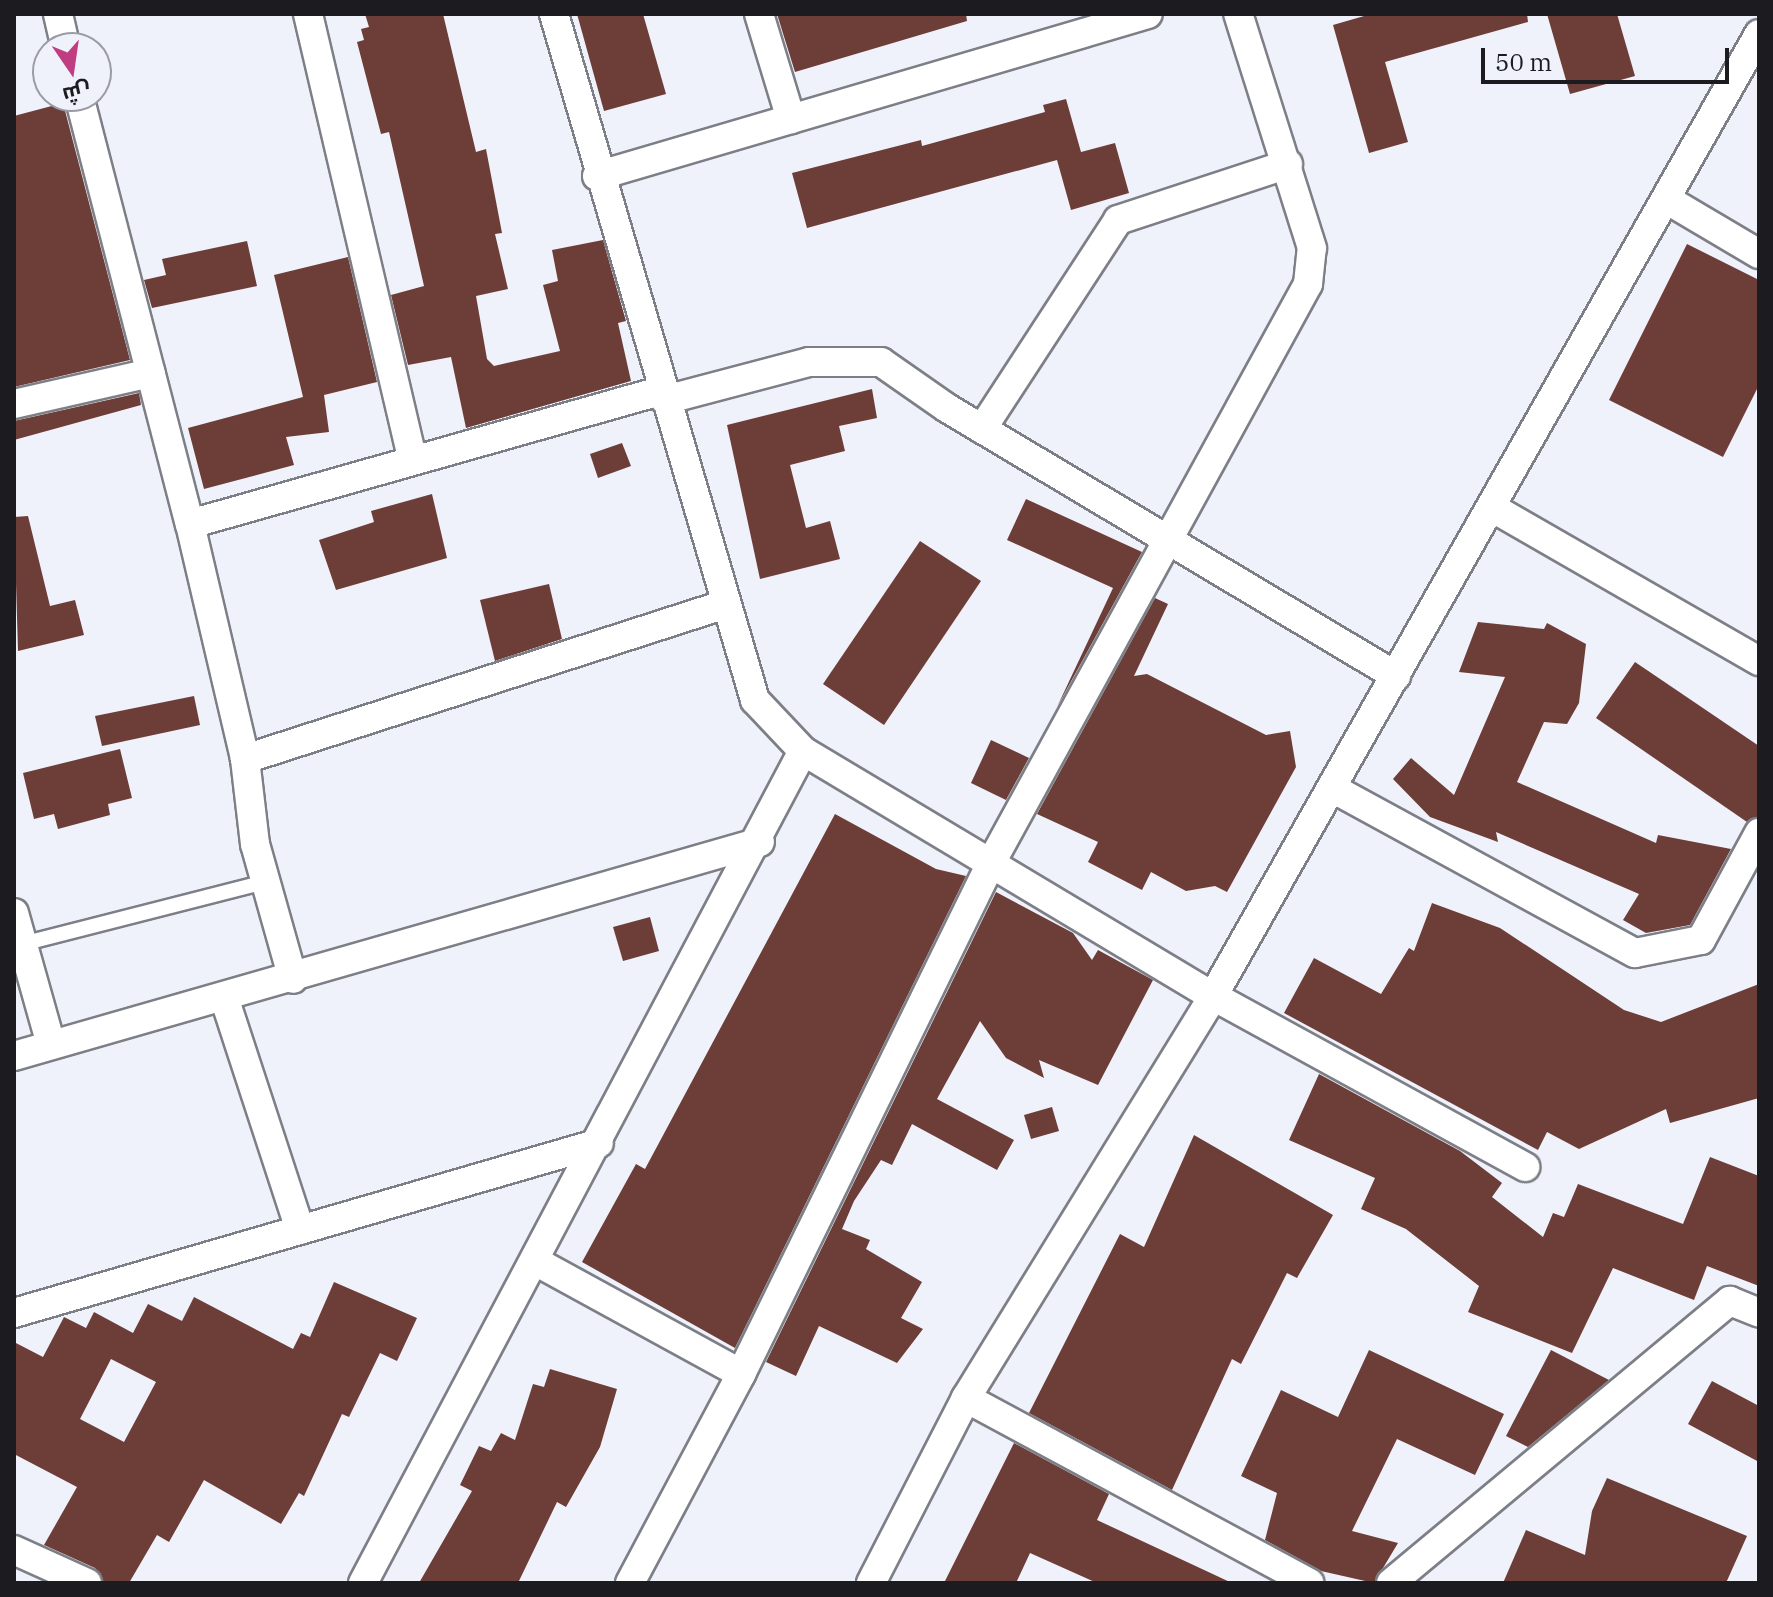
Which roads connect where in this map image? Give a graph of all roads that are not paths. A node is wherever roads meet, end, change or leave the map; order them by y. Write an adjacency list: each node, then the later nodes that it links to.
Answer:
1 (308, 14): 18 (street)
2 (554, 14): 11 (street)
3 (759, 14): 9 (street)
4 (1148, 14): 6 (street)
5 (1238, 14): 10 (street)
6 (1108, 20): 9 (street)
7 (1759, 34): 12 (street)
8 (83, 112): 14 (street)
9 (791, 119): 11 (street)
10 (1288, 164): 17 (street); 21 (street)
11 (597, 176): 15 (street)
12 (1666, 199): 13 (street); 19 (street)
13 (1759, 254)
14 (151, 373): 16 (street); 20 (street)
15 (663, 395): 17 (street); 18 (street); 22 (street)
16 (14, 404)
17 (982, 429): 21 (street)
18 (412, 457): 20 (street)
19 (1493, 508): 23 (street); 24 (street)
20 (190, 524): 26 (street)
21 (1166, 539): 24 (street); 30 (street)
22 (726, 604): 25 (street); 26 (street)
23 (1759, 661)
24 (1396, 676): 27 (street)
25 (803, 751): 29 (street); 30 (street)
26 (245, 759): 31 (street)
27 (1332, 788): 28 (street); 35 (street)
28 (1759, 833)
29 (760, 842): 34 (street); 39 (street)
30 (992, 861): 35 (street); 45 (street)
31 (266, 882): 33 (lane); 34 (street)
32 (14, 913): 33 (street)
33 (18, 945): 37 (street)
34 (293, 979): 36 (street)
35 (1213, 996): 40 (street); 46 (street)
36 (224, 997): 37 (street); 41 (street)
37 (51, 1045): 38 (street)
38 (14, 1056)
39 (599, 1143): 41 (street); 42 (street)
40 (1525, 1167)
41 (300, 1230): 43 (street)
42 (535, 1261): 45 (street); 49 (street)
43 (14, 1313)
44 (1759, 1313): 53 (street)
45 (741, 1374): 50 (street)
46 (966, 1398): 51 (street); 52 (street)
47 (14, 1550): 48 (street)
48 (87, 1583)
49 (363, 1583)
50 (630, 1583)
51 (871, 1583)
52 (1309, 1583)
53 (1391, 1583)

